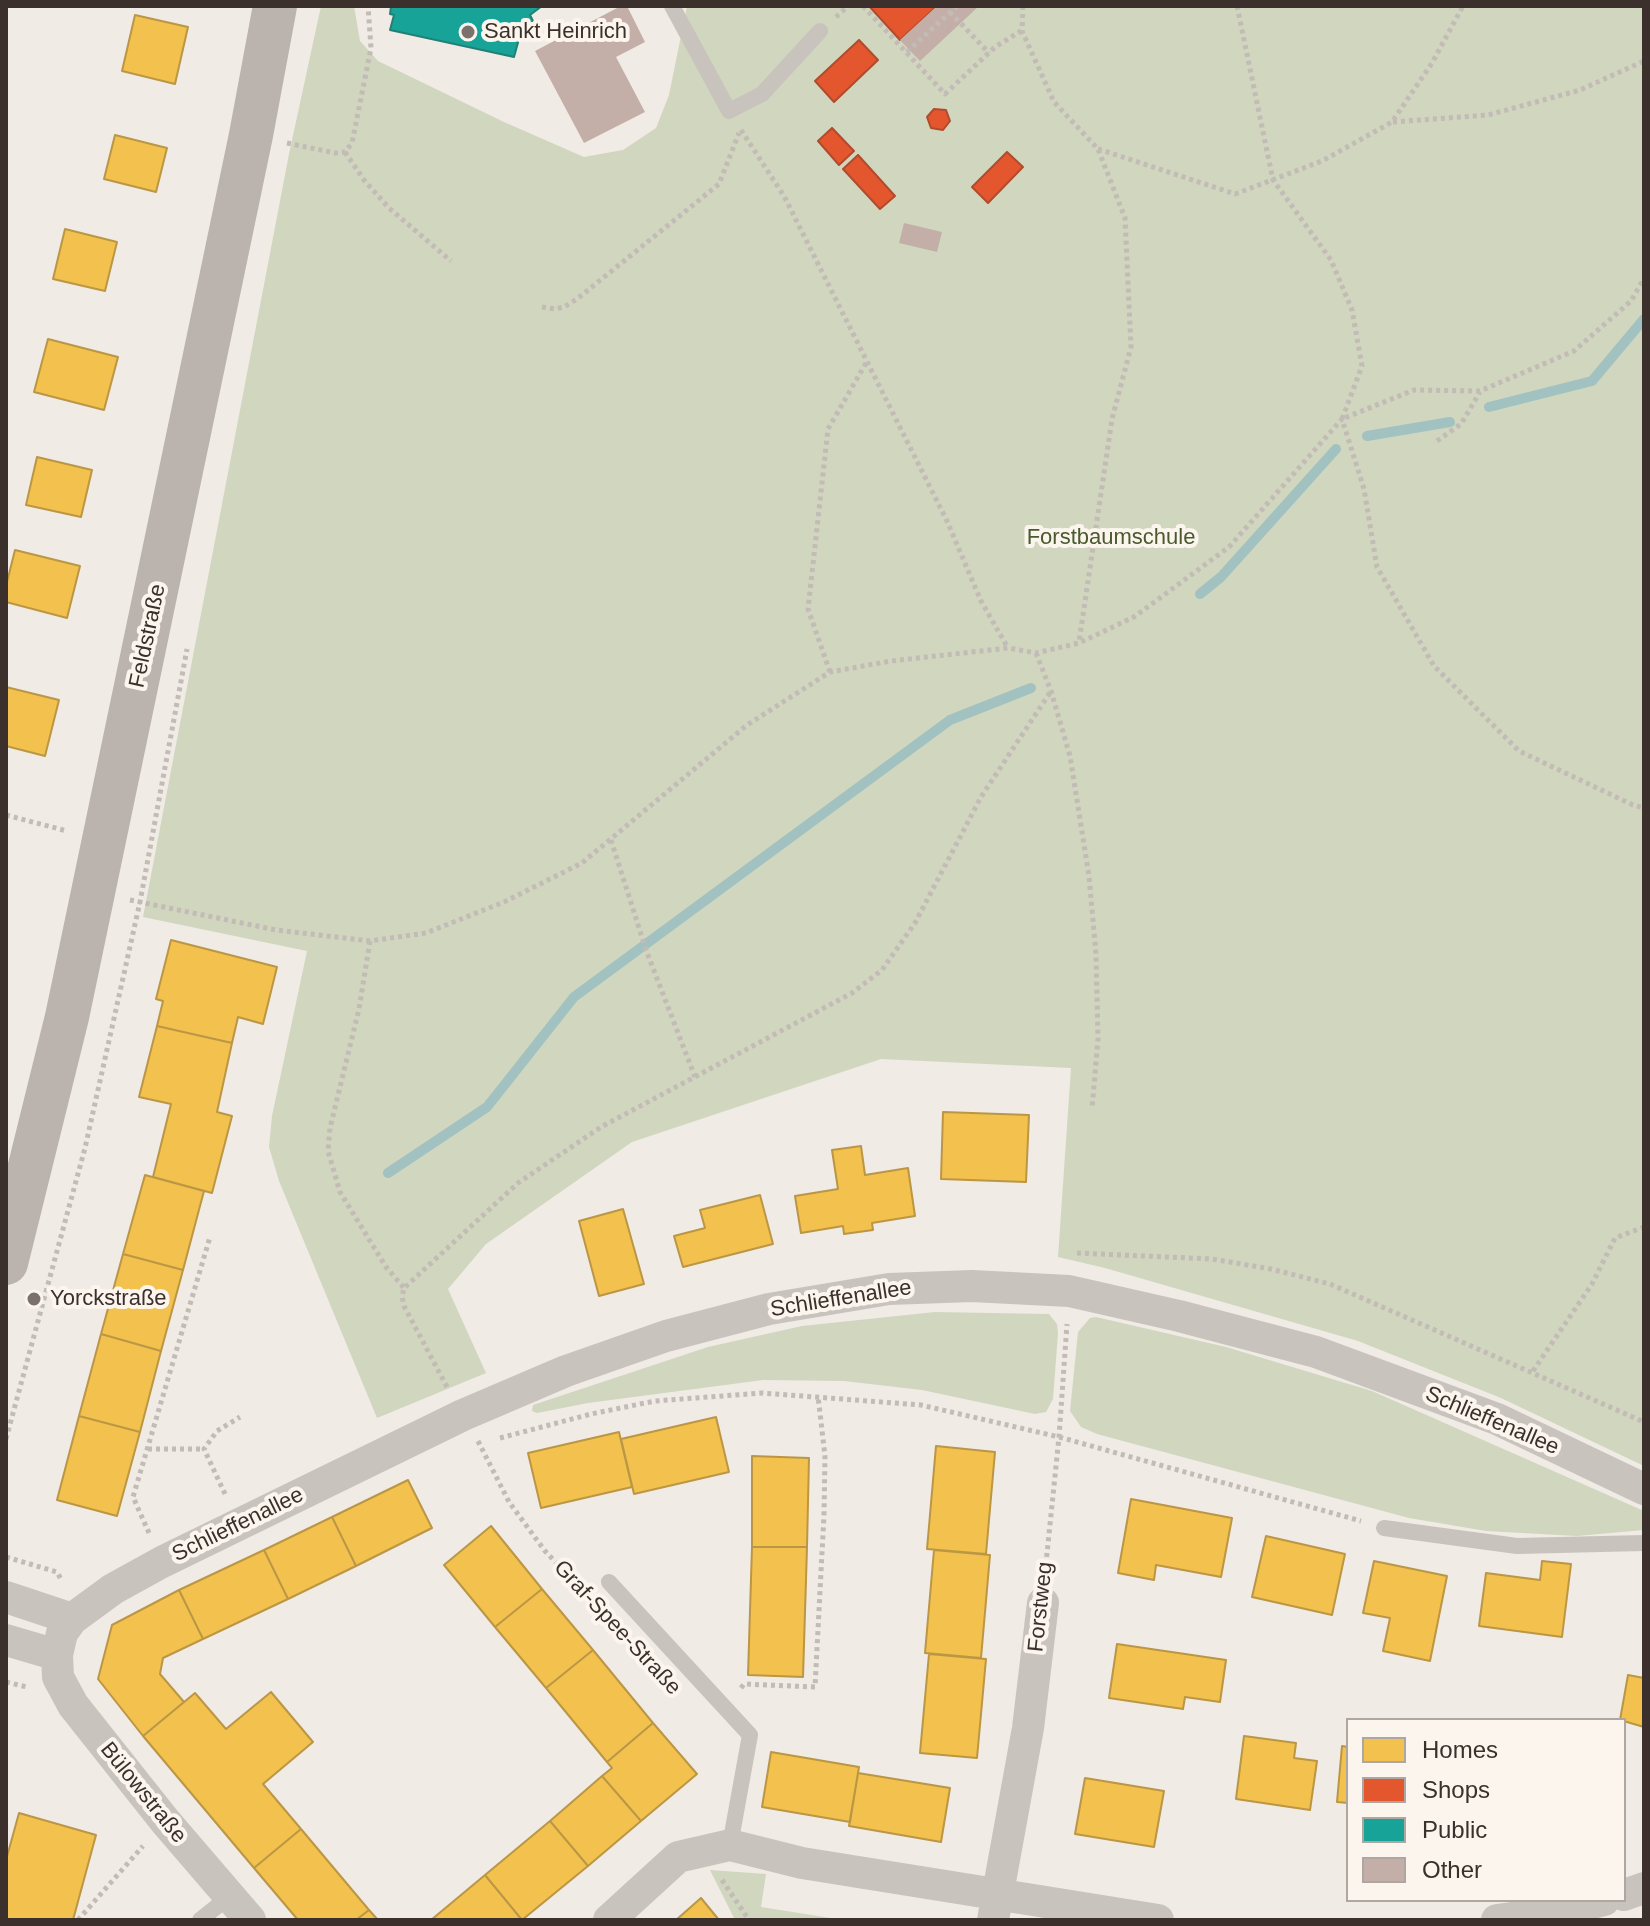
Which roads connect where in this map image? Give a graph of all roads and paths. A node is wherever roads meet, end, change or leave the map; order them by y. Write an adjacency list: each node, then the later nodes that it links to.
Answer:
1 (275, 6): 18 (street, Feldstraße)
2 (368, 6): 20 (path)
3 (672, 6): 15 (lane)
4 (863, 6): 12 (path)
5 (957, 6): 9 (path)
6 (1023, 6): 11 (path)
7 (1237, 6): 21 (path)
8 (1463, 6): 16 (path)
9 (950, 12): 12 (path); 13 (path)
10 (820, 31): 15 (lane)
11 (1022, 31): 13 (path); 19 (path)
12 (907, 52): 13 (path)
13 (989, 53)
14 (1644, 61): 16 (path)
15 (729, 111): 17 (path)
16 (1392, 122): 21 (path)
17 (741, 128): 24 (path); 25 (path)
18 (251, 135): 20 (path); 38 (street, Feldstraße)
19 (1098, 149): 21 (path); 29 (path)
20 (345, 152): 22 (path)
21 (1273, 180): 27 (path)
22 (451, 261)
23 (1644, 278): 26 (path)
24 (542, 307)
25 (866, 362): 30 (path); 32 (path)
26 (1480, 391): 27 (path); 28 (path)
27 (1342, 419): 29 (path); 34 (path)
28 (1437, 441)
29 (1079, 643): 31 (path)
30 (1008, 648): 31 (path); 32 (path)
31 (1036, 653): 33 (path)
32 (830, 672): 37 (path)
33 (1051, 691): 40 (path); 41 (path)
34 (1644, 808)
35 (6, 815): 36 (path)
36 (50, 827)
37 (611, 840): 39 (path); 40 (path)
38 (94, 892): 39 (path); 45 (street, Feldstraße)
39 (370, 941): 46 (path)
40 (695, 1077): 46 (path)
41 (1092, 1109)
42 (1644, 1227): 48 (path)
43 (210, 1237): 55 (path)
44 (1077, 1253): 48 (path)
45 (6, 1263)
46 (404, 1288): 50 (path, Graf-Spee-Straße)
47 (1069, 1291): 50 (street, Schlieffenallee); 53 (path, Forstweg); 57 (street, Schlieffenallee)
48 (1533, 1371): 52 (path)
49 (818, 1396): 53 (path); 54 (path); 73 (path)
50 (463, 1415): 54 (path, Graf-Spee-Straße); 59 (street, Schlieffenallee)
51 (240, 1417): 56 (path)
52 (1644, 1422)
53 (1059, 1437): 60 (path); 66 (path, Forstweg)
54 (479, 1444): 67 (path, Graf-Spee-Straße)
55 (148, 1449): 56 (path); 58 (path)
56 (204, 1449): 59 (path)
57 (1644, 1489)
58 (140, 1514)
59 (239, 1524): 68 (street, Schlieffenallee)
60 (1384, 1528): 61 (lane)
61 (1644, 1543)
62 (6, 1557): 63 (path)
63 (57, 1572)
64 (609, 1582): 73 (lane)
65 (6, 1597): 68 (street)
66 (1043, 1603): 78 (street, Forstweg)
67 (597, 1606)
68 (72, 1619): 70 (street)
69 (6, 1640): 70 (street)
70 (57, 1655): 74 (street, Bülowstraße)
71 (6, 1682): 72 (path)
72 (31, 1688)
73 (724, 1705): 75 (lane)
74 (165, 1821): 77 (street, Bülowstraße); 79 (path)
75 (719, 1848): 78 (street); 81 (street); 82 (path)
76 (1596, 1902): 84 (street)
77 (240, 1908): 80 (lane)
78 (995, 1908): 83 (street)
79 (78, 1920)
80 (200, 1920)
81 (609, 1920)
82 (749, 1920)
83 (1158, 1920)
84 (1497, 1920)

